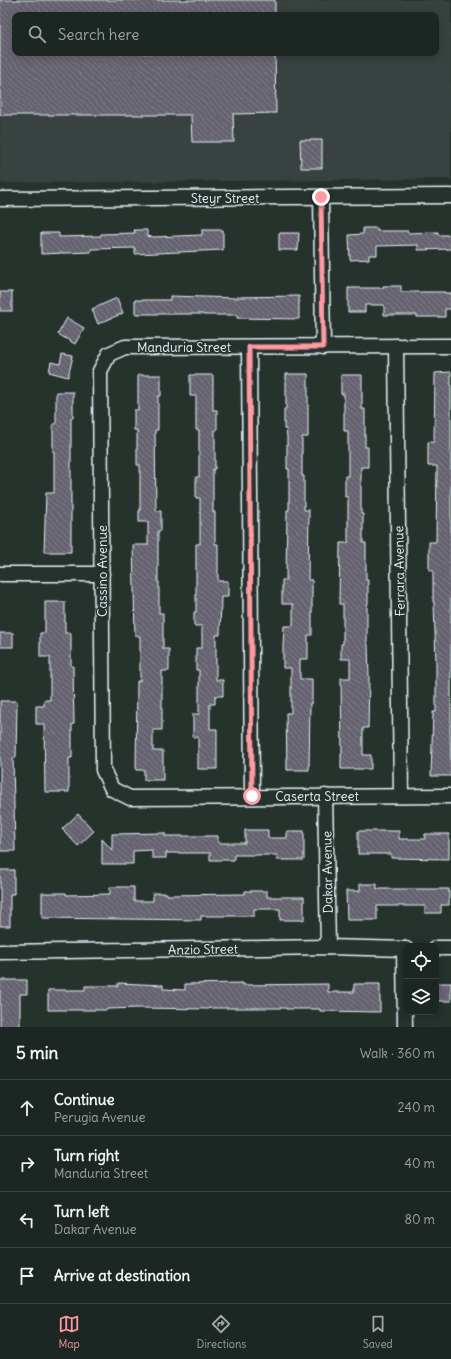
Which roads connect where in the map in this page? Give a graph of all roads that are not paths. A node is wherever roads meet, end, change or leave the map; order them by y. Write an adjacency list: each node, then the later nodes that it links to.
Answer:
1 (451, 196): 2 (street, Steyr Street)
2 (321, 197): 3 (street, Steyr Street); 7 (street)
3 (0, 200)
4 (396, 346): 5 (street, Manduria Street); 7 (street, Manduria Street); 14 (street, Ferrara Avenue)
5 (451, 346)
6 (249, 347): 7 (street, Manduria Street); 8 (street, Manduria Street); 12 (street)
7 (323, 347)
8 (109, 354): 10 (street, Cassino Avenue)
9 (0, 574): 10 (street)
10 (102, 574): 11 (street, Cassino Avenue)
11 (112, 789): 12 (street, Caserta Street)
12 (252, 796): 13 (street, Caserta Street)
13 (325, 796): 14 (street, Caserta Street); 16 (street, Dakar Avenue)
14 (401, 796): 15 (street, Caserta Street)
15 (451, 796)
16 (328, 948): 19 (street, Anzio Street); 20 (street, Anzio Street)
17 (439, 948): 18 (street)
18 (451, 948)
19 (403, 949)
20 (0, 952)
21 (405, 979): 22 (street)
22 (405, 1027)

